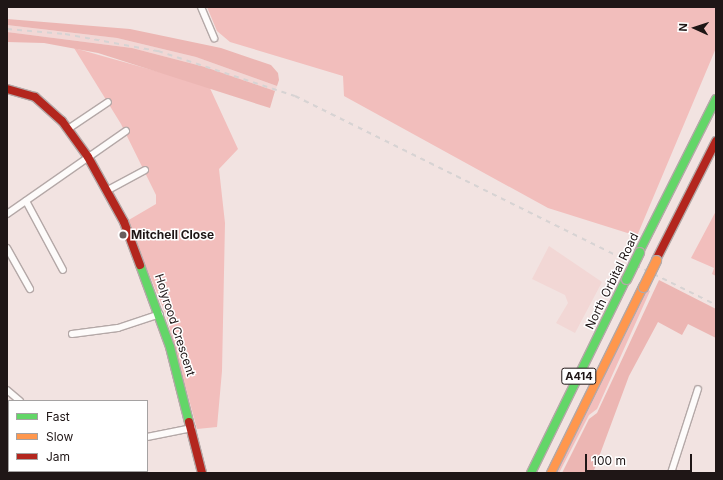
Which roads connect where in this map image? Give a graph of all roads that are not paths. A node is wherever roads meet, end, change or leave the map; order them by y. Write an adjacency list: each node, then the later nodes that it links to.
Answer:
1 (201, 7): 2 (street)
2 (214, 38)
3 (7, 90): 6 (main road, Holyrood Crescent)
4 (716, 99): 25 (main road, North Orbital Road / A414, bridge)
5 (108, 102): 6 (street)
6 (68, 129): 9 (main road, Holyrood Crescent)
7 (126, 131): 9 (street)
8 (716, 141): 26 (main road, A414, bridge)
9 (88, 157): 11 (main road, Holyrood Crescent); 12 (street)
10 (145, 170): 11 (street)
11 (108, 190): 17 (main road, Holyrood Crescent)
12 (26, 201): 13 (street); 15 (street)
13 (7, 214)
14 (7, 248): 16 (street)
15 (63, 270)
16 (30, 289)
17 (160, 314): 18 (street); 22 (main road, Holyrood Crescent)
18 (72, 334)
19 (698, 389): 27 (street)
20 (7, 390): 21 (street)
21 (19, 400)
22 (192, 428): 23 (street); 24 (main road, Holyrood Crescent)
23 (148, 437)
24 (202, 473)
25 (531, 473)
26 (551, 473)
27 (671, 473)

